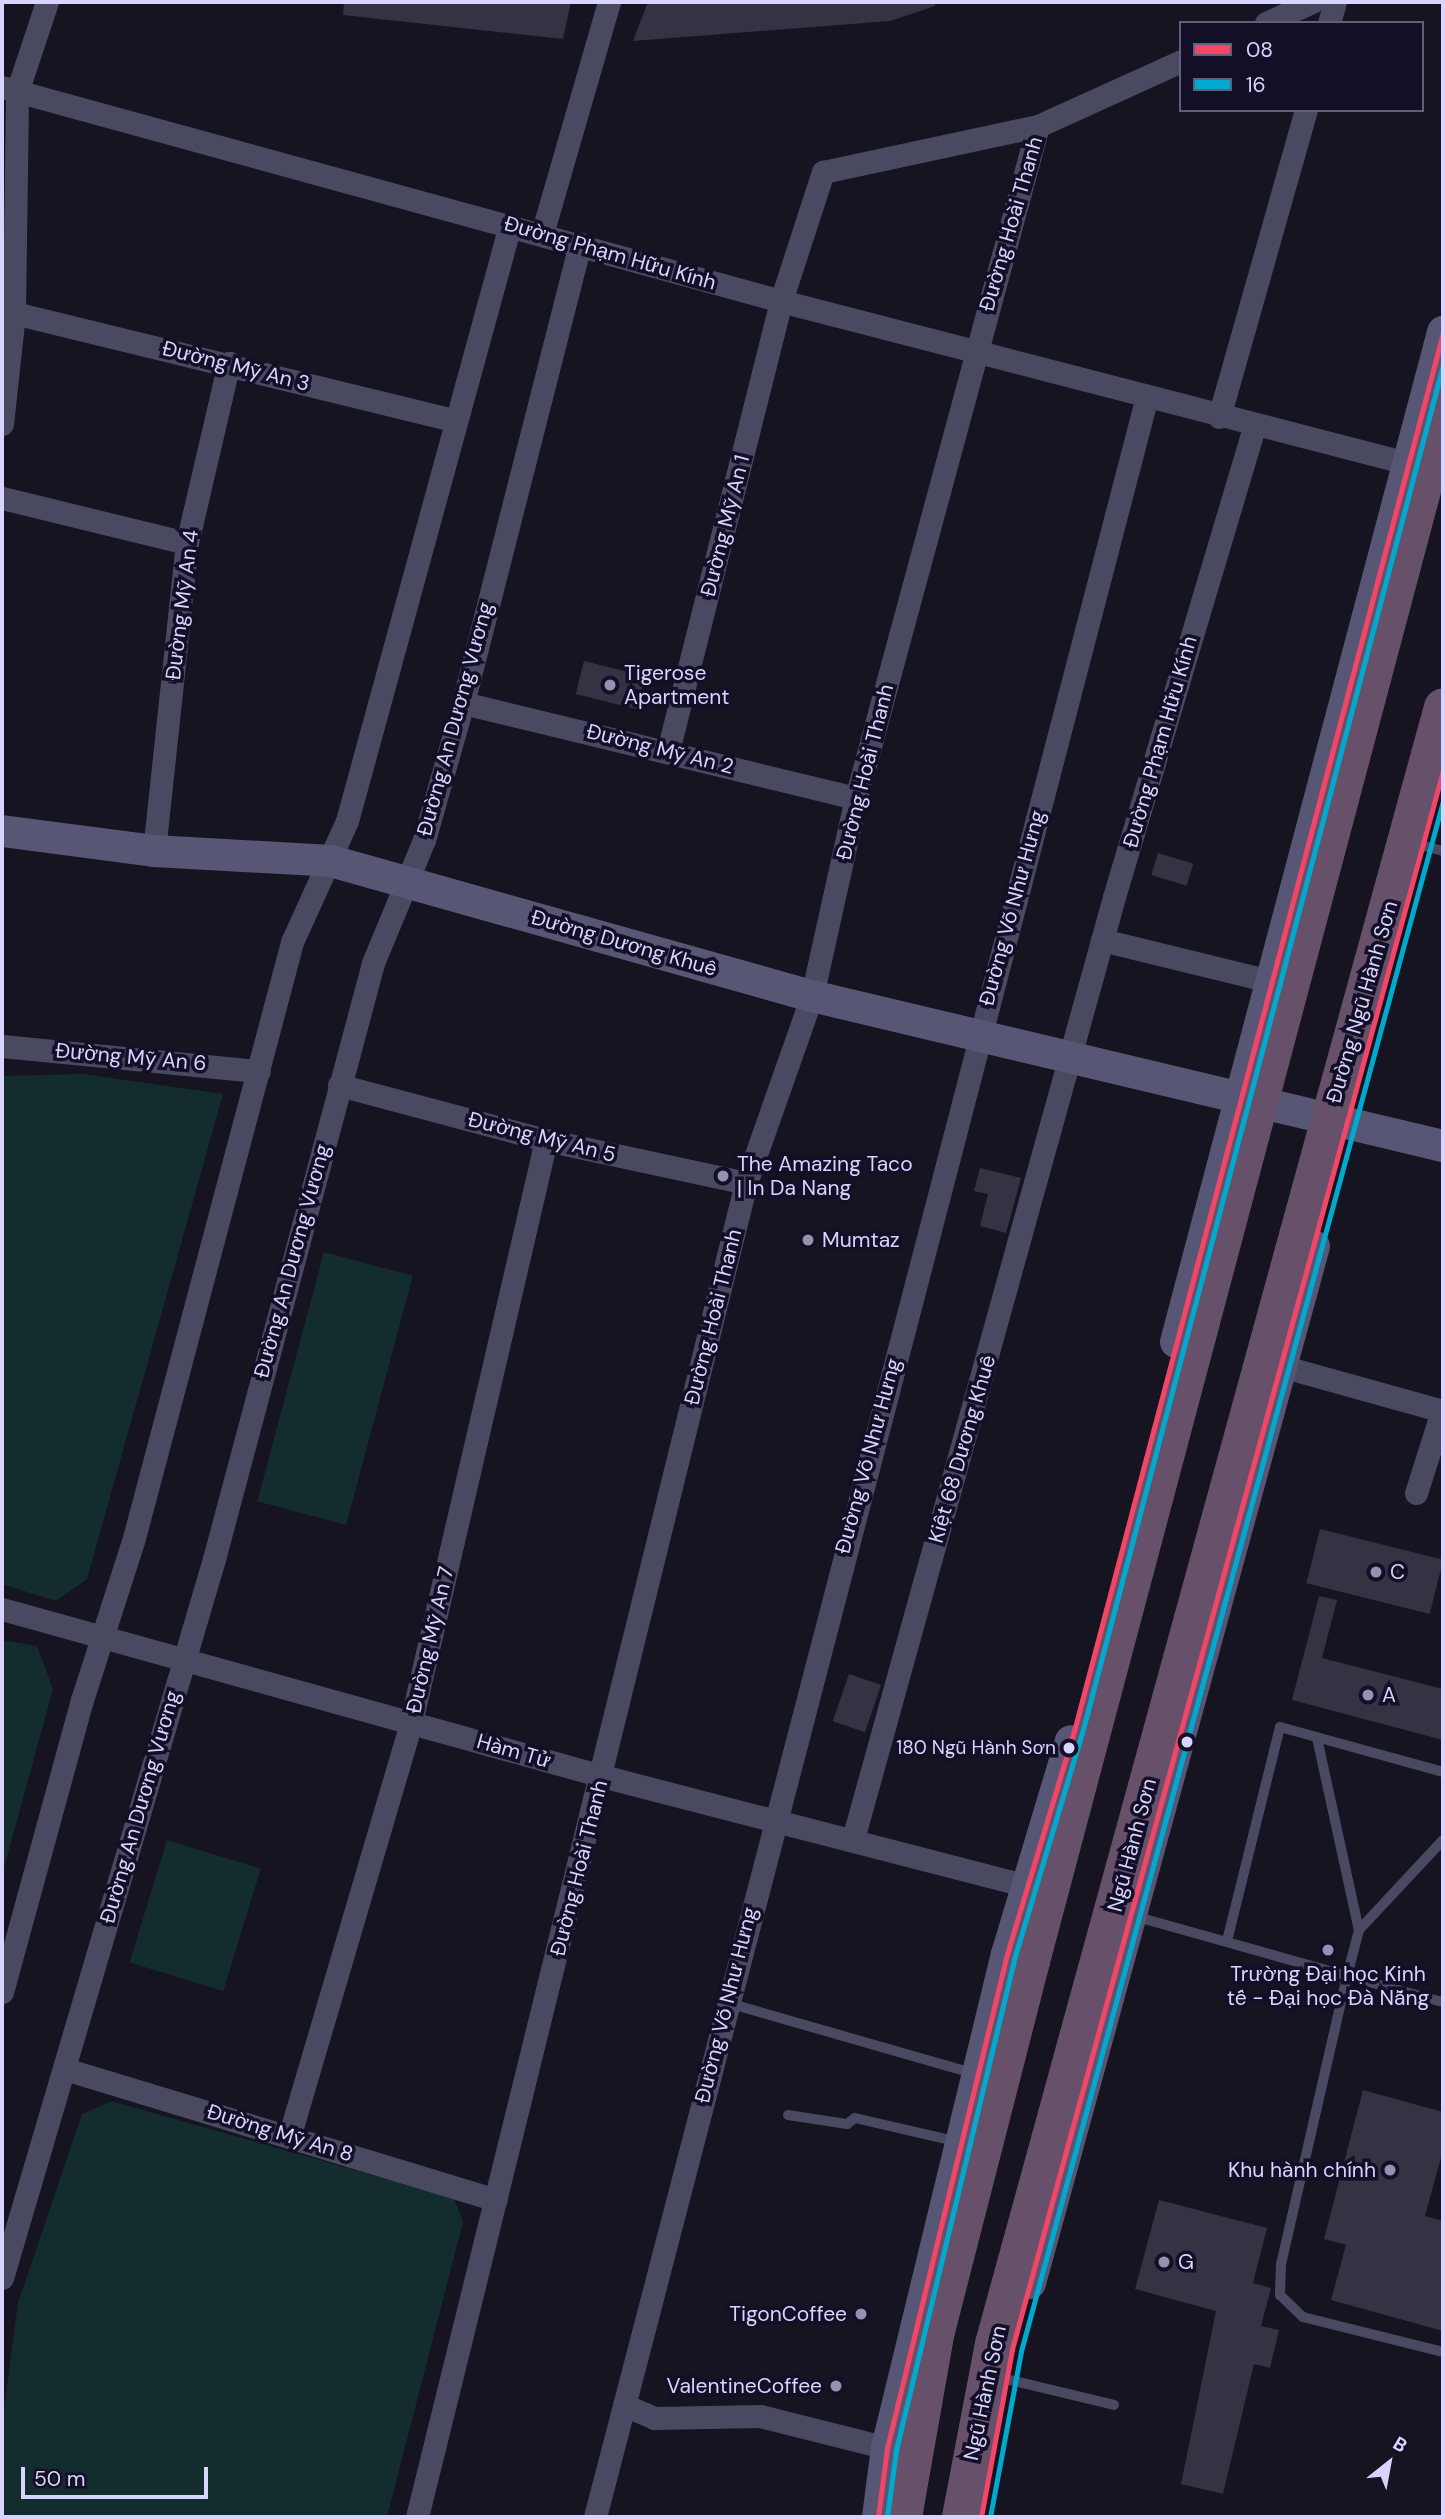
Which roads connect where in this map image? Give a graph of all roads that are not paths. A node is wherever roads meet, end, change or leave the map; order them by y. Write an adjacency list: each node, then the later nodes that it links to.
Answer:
1 (47, 2): 8 (street)
2 (609, 2): 12 (street)
3 (1312, 2): 5 (street)
4 (1335, 2): 6 (street)
5 (1270, 21)
6 (1330, 21)
7 (1179, 62): 10 (street)
8 (9, 90): 11 (street, Đường Phạm Hữu Kính); 15 (street)
9 (1305, 112): 21 (street)
10 (1038, 126): 14 (street, Đường Mỹ An 1); 17 (street, Đường Hoài Thanh)
11 (510, 225): 12 (street, Đường Phạm Hữu Kính); 22 (street)
12 (542, 234): 13 (street, Đường Phạm Hữu Kính)
13 (580, 244): 14 (street, Đường Phạm Hữu Kính); 28 (street, Đường An Dương Vương)
14 (781, 301): 17 (street, Đường Phạm Hữu Kính); 30 (street, Đường Mỹ An 1)
15 (14, 313): 18 (street, Đường Mỹ An 3); 23 (street)
16 (1443, 331): 25 (main road)
17 (976, 352): 19 (street, Đường Phạm Hữu Kính); 32 (street, Đường Hoài Thanh)
18 (229, 363): 22 (street, Đường Mỹ An 3); 27 (street, Đường Mỹ An 4)
19 (1147, 397): 21 (street, Đường Phạm Hữu Kính); 41 (street, Đường Võ Như Hưng)
20 (1443, 411): 46 (highway)
21 (1219, 417): 24 (street, Đường Phạm Hữu Kính)
22 (456, 421): 36 (street)
23 (2, 424)
24 (1254, 427): 25 (street, Đường Phạm Hữu Kính); 38 (street, Đường Phạm Hữu Kính)
25 (1407, 463): 39 (main road)
26 (2, 498): 27 (street)
27 (187, 544): 35 (street, Đường Mỹ An 4)
28 (463, 702): 30 (street, Đường Mỹ An 2); 37 (street, Đường An Dương Vương)
29 (1443, 707): 34 (highway, Đường Ngũ Hành Sơn)
30 (668, 751): 32 (street, Đường Mỹ An 2)
31 (1443, 770): 34 (main road)
32 (856, 798): 40 (street, Đường Hoài Thanh)
33 (2, 831): 35 (main road, Đường Dương Khuê)
34 (1424, 846): 47 (highway, Đường Ngũ Hành Sơn)
35 (154, 850): 36 (main road, Đường Dương Khuê)
36 (331, 861): 37 (main road, Đường Dương Khuê); 44 (street)
37 (408, 881): 40 (main road, Đường Dương Khuê); 45 (street, Đường An Dương Vương)
38 (1102, 940): 39 (street); 43 (street, Đường Phạm Hữu Kính)
39 (1270, 981): 46 (main road)
40 (812, 996): 41 (main road, Đường Dương Khuê); 51 (street, Đường Hoài Thanh)
41 (977, 1038): 43 (main road, Đường Dương Khuê); 62 (street, Đường Võ Như Hưng)
42 (2, 1046): 44 (street, Đường Mỹ An 6)
43 (1070, 1058): 46 (main road, Đường Dương Khuê); 63 (street, Kiệt 68 Dương Khuê)
44 (260, 1070): 56 (street)
45 (339, 1085): 48 (street, Đường Mỹ An 5); 57 (street, Đường An Dương Vương)
46 (1250, 1099): 47 (main road, Đường Dương Khuê); 65 (highway)
47 (1337, 1117): 49 (main road, Đường Dương Khuê); 50 (highway, Đường Ngũ Hành Sơn); 52 (main road, Ngũ Hành Sơn)
48 (546, 1140): 51 (street, Đường Mỹ An 5); 58 (street, Đường Mỹ An 7)
49 (1443, 1146)
50 (1315, 1175): 52 (highway, Ngũ Hành Sơn)
51 (746, 1183): 61 (street, Đường Hoài Thanh)
52 (1275, 1365): 53 (street); 66 (highway, Ngũ Hành Sơn)
53 (1443, 1411): 54 (street)
54 (1416, 1493)
55 (2, 1609): 56 (street, Hàm Tử)
56 (104, 1634): 57 (street, Hàm Tử); 70 (street)
57 (185, 1658): 58 (street, Hàm Tử); 73 (street, Đường An Dương Vương)
58 (411, 1722): 61 (street, Hàm Tử); 76 (street, Đường Mỹ An 7)
59 (1317, 1738): 60 (lane); 67 (lane); 68 (lane)
60 (1443, 1772)
61 (602, 1776): 62 (street, Hàm Tử); 78 (street, Đường Hoài Thanh)
62 (774, 1819): 63 (street, Hàm Tử); 71 (street, Đường Võ Như Hưng)
63 (853, 1839): 65 (street, Hàm Tử)
64 (1443, 1840): 67 (lane)
65 (1038, 1889): 74 (main road); 88 (highway)
66 (1124, 1913): 68 (lane); 81 (main road, Ngũ Hành Sơn); 89 (highway, Ngũ Hành Sơn)
67 (1359, 1930): 69 (lane)
68 (1227, 1941): 69 (lane)
69 (1347, 1976): 72 (lane); 80 (lane)
70 (2, 1992)
71 (727, 2002): 74 (lane); 82 (street, Đường Võ Như Hưng)
72 (1443, 2002)
73 (65, 2069): 76 (street, Đường Mỹ An 8); 79 (street, Đường An Dương Vương)
74 (978, 2074): 77 (main road)
75 (788, 2115): 77 (lane)
76 (290, 2134): 78 (street, Đường Mỹ An 8)
77 (961, 2143): 84 (main road)
78 (495, 2200): 85 (street, Đường Hoài Thanh)
79 (2, 2278)
80 (1443, 2352)
81 (1006, 2379): 83 (lane); 90 (main road, Ngũ Hành Sơn)
82 (624, 2405): 84 (street); 86 (street, Đường Võ Như Hưng)
83 (1114, 2405)
84 (887, 2448): 87 (main road)
85 (417, 2517)
86 (595, 2517)
87 (878, 2517)
88 (903, 2517)
89 (961, 2517)
90 (981, 2517)

